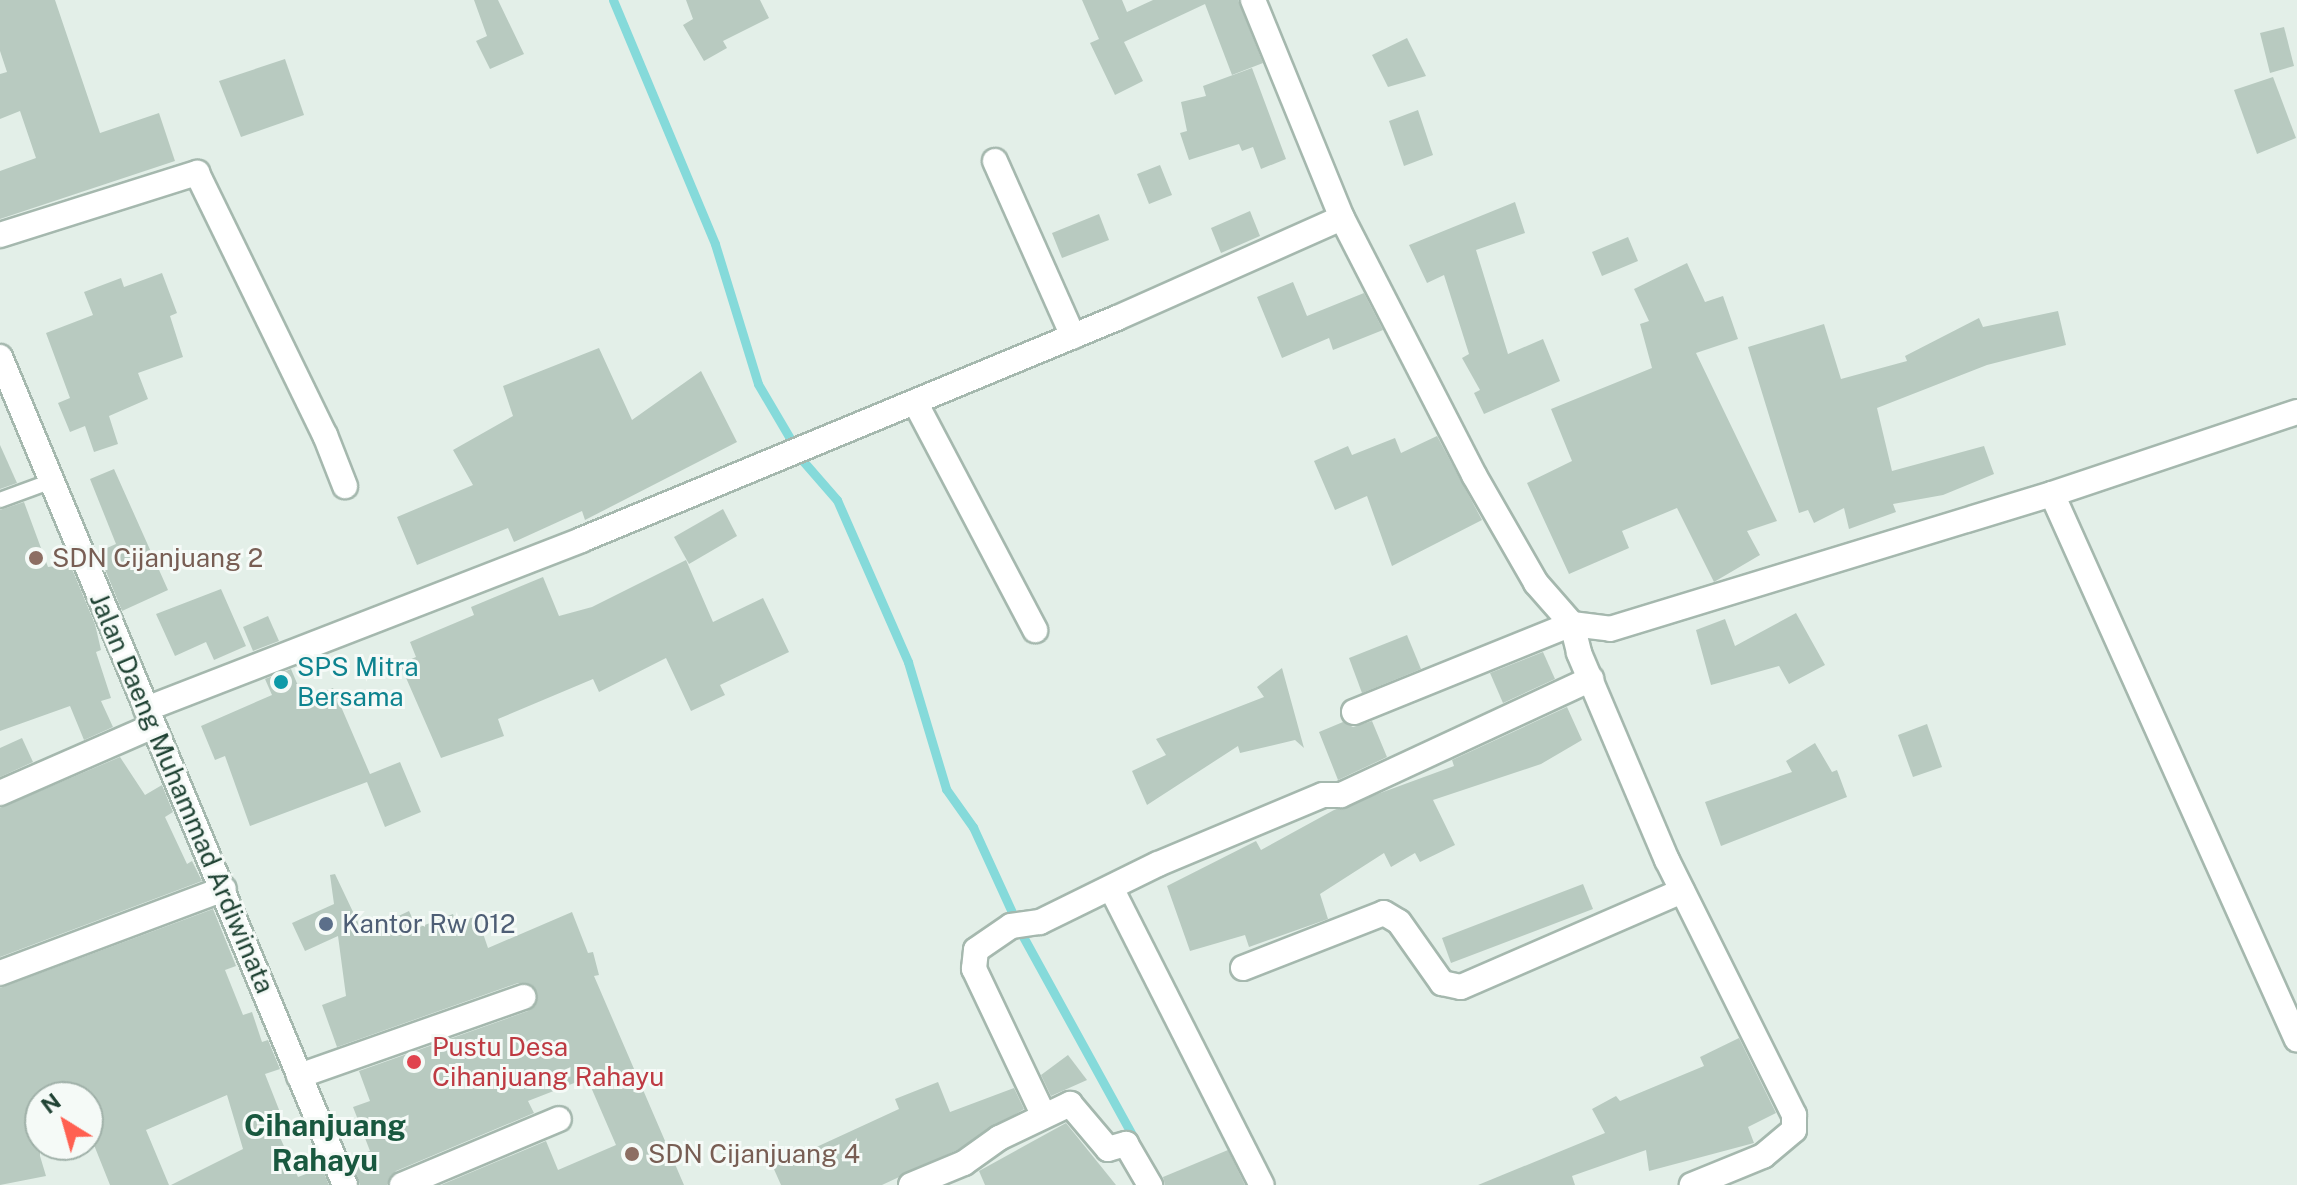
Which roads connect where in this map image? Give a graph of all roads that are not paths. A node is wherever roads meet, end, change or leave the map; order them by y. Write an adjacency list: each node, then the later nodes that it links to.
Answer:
1 (1253, 0): 3 (street)
2 (995, 161): 5 (street)
3 (1342, 218): 5 (street); 13 (street)
4 (0, 235): 10 (street)
5 (1073, 336): 7 (street)
6 (0, 357): 9 (street, Jalan Daeng Muhammad Ardiwinata)
7 (915, 402): 14 (street); 17 (street)
8 (2297, 412): 11 (street)
9 (52, 481): 12 (lane); 17 (street, Jalan Daeng Muhammad Ardiwinata)
10 (345, 486)
11 (2052, 494): 13 (street); 25 (street)
12 (0, 500)
13 (1572, 624): 15 (street); 16 (street)
14 (1035, 630)
15 (1591, 679): 19 (street); 21 (street)
16 (1354, 712)
17 (150, 718): 18 (street); 20 (street, Jalan Daeng Muhammad Ardiwinata)
18 (0, 793)
19 (1111, 888): 27 (street); 33 (street)
20 (224, 889): 23 (street); 26 (street, Jalan Daeng Muhammad Ardiwinata)
21 (1682, 891): 22 (street); 34 (street)
22 (1243, 968)
23 (0, 973)
24 (523, 997): 26 (street)
25 (2297, 1040)
26 (299, 1076): 29 (street, Jalan Daeng Muhammad Ardiwinata)
27 (1043, 1114): 31 (street); 32 (street)
28 (559, 1119): 30 (street)
29 (345, 1185)
30 (402, 1185)
31 (911, 1185)
32 (1150, 1185)
33 (1262, 1185)
34 (1692, 1185)

